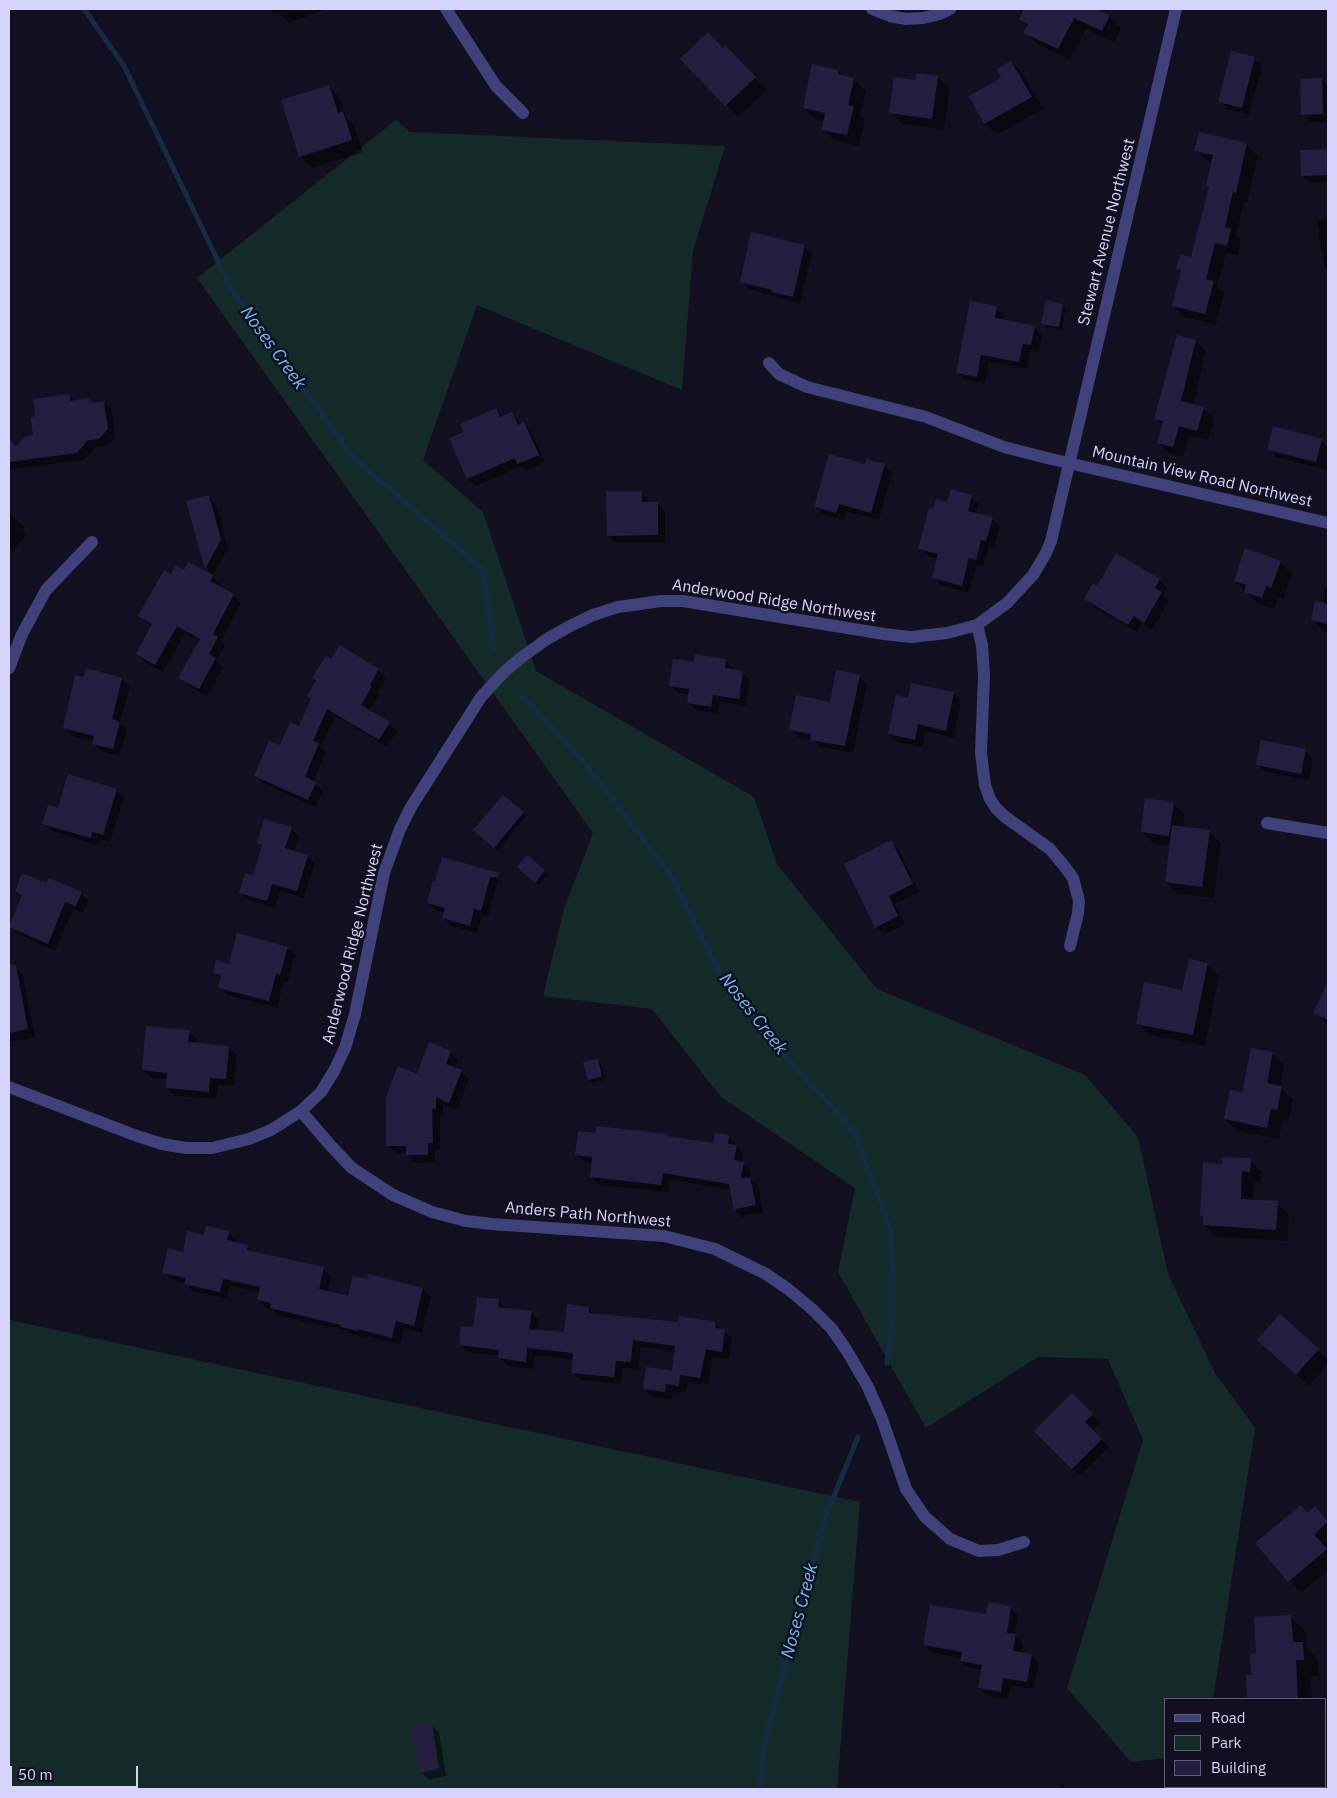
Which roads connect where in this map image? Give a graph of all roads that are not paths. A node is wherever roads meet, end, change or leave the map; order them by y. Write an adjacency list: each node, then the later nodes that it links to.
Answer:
1 (446, 9): 5 (street)
2 (872, 9): 3 (street)
3 (950, 9)
4 (1176, 9): 7 (street, Stewart Avenue Northwest)
5 (523, 113)
6 (769, 363): 7 (street, Mountain View Road Northwest)
7 (1069, 463): 8 (street, Mountain View Road Northwest); 10 (street, Anderwood Ridge Northwest)
8 (1328, 523)
9 (92, 542): 11 (street)
10 (977, 625): 14 (street); 16 (street, Anderwood Ridge Northwest)
11 (9, 668)
12 (1267, 823): 13 (street)
13 (1328, 833)
14 (1070, 946)
15 (9, 1087): 16 (street, Anderwood Ridge Northwest)
16 (301, 1111): 17 (street, Anders Path Northwest)
17 (1024, 1542)

